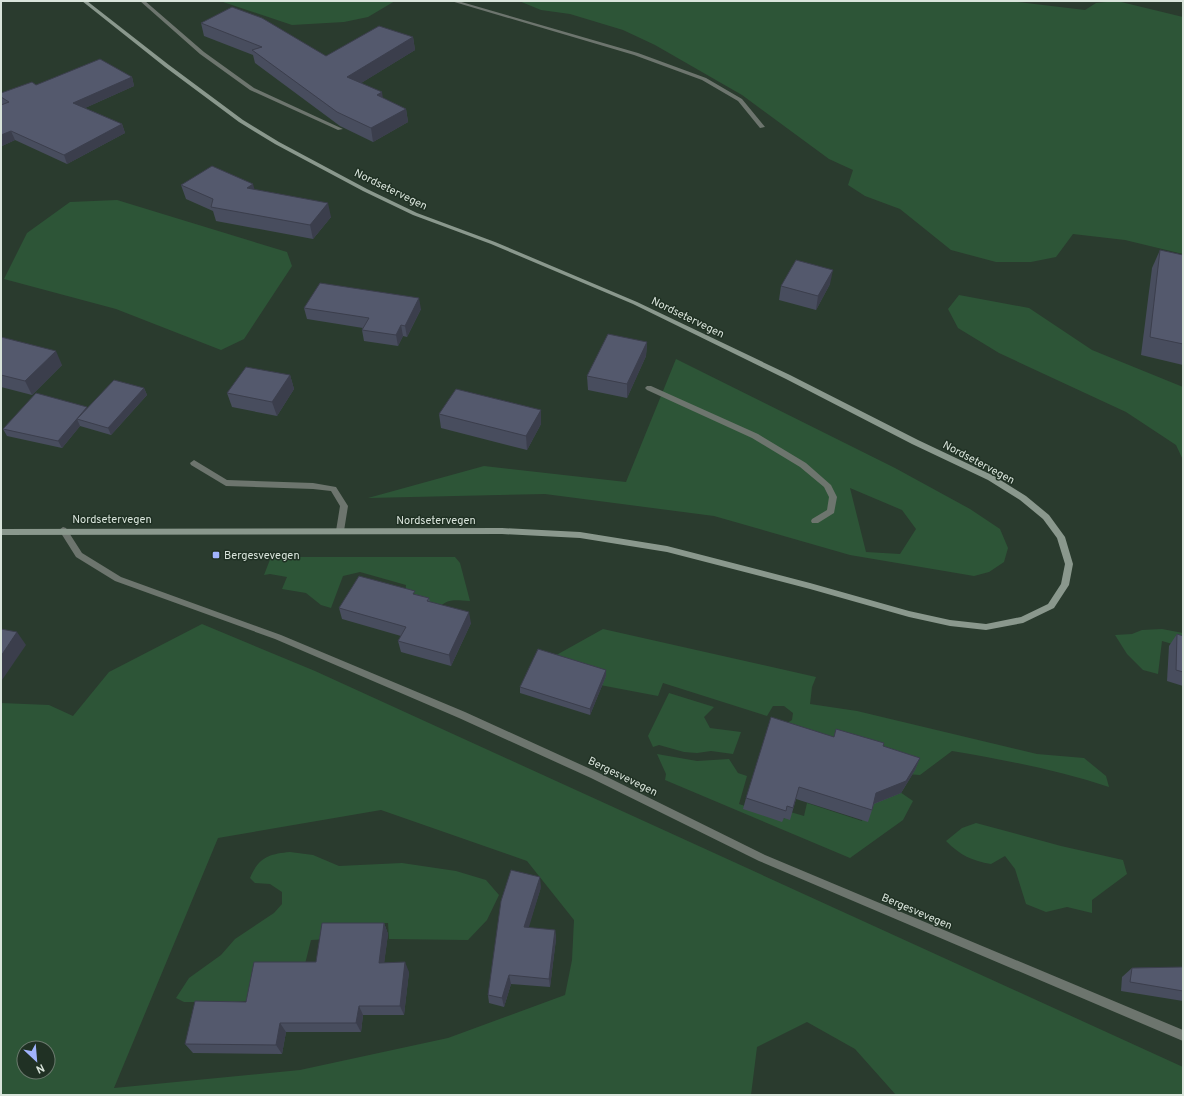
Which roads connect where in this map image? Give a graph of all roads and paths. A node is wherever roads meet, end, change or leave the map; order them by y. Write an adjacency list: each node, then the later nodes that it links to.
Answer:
1 (84, 1): 10 (main road, Nordsetervegen)
2 (142, 1): 5 (street)
3 (453, 1): 4 (street)
4 (762, 127)
5 (340, 130)
6 (649, 388): 8 (street)
7 (194, 463): 10 (street)
8 (815, 522)
9 (63, 530): 10 (main road, Nordsetervegen); 11 (main road, Nordsetervegen); 12 (street, Bergesvevegen)
10 (340, 531)
11 (1, 532)
12 (1183, 1036)

